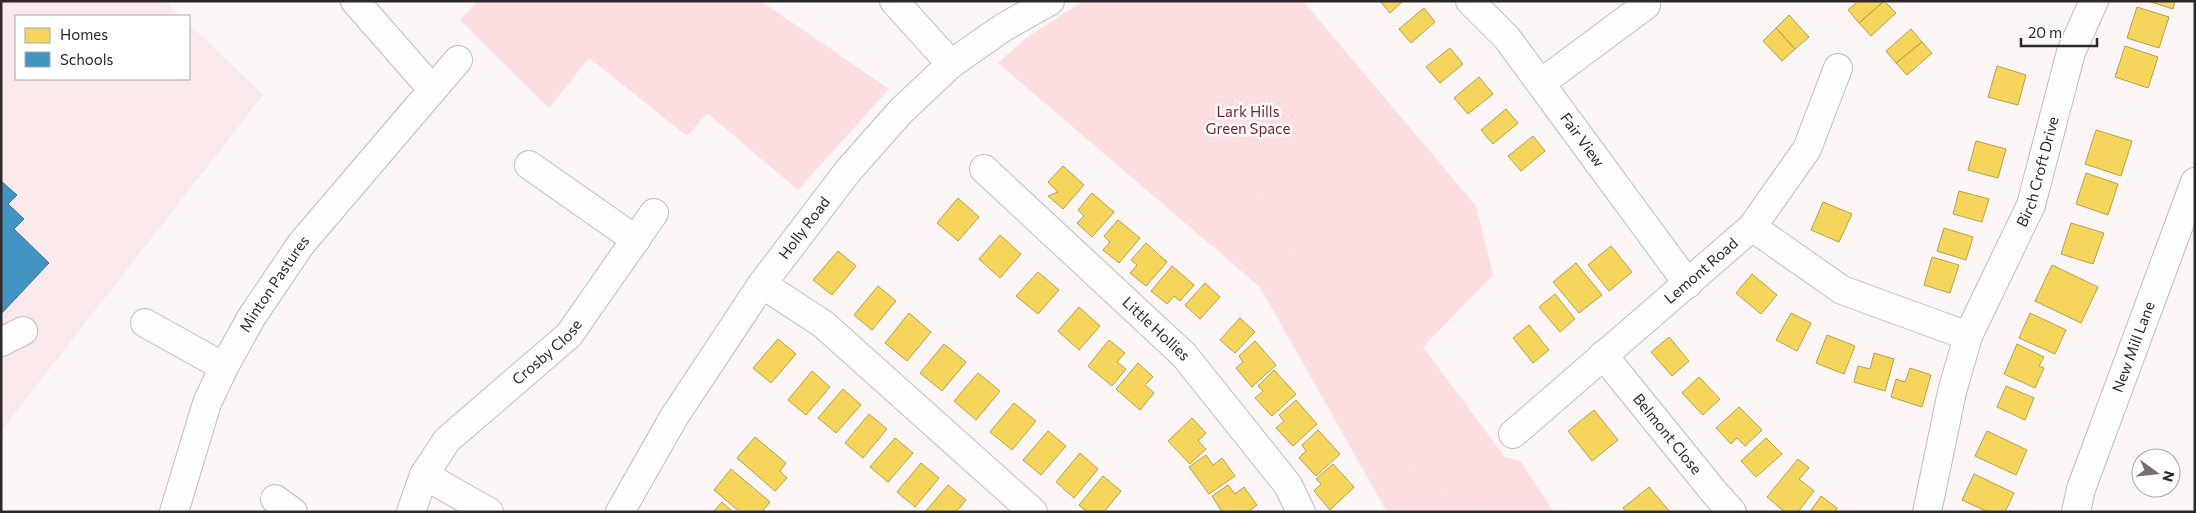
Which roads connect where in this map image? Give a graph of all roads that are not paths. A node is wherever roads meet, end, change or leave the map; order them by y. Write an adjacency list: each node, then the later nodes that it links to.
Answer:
1 (354, 1): 11 (street)
2 (894, 1): 8 (street)
3 (1050, 1): 8 (street, Holly Road)
4 (1470, 1): 10 (street, Fair View)
5 (2094, 1): 21 (street, Birch Croft Drive)
6 (1646, 5): 10 (street)
7 (458, 60): 11 (street, Minton Pastures)
8 (951, 64): 18 (street, Holly Road)
9 (1838, 68): 16 (street, Lemont Road)
10 (1541, 84): 19 (street, Fair View)
11 (432, 89): 23 (street, Minton Pastures)
12 (529, 165): 17 (street)
13 (984, 169): 31 (street, Little Hollies)
14 (2195, 182): 34 (street, New Mill Lane)
15 (654, 213): 17 (street, Crosby Close)
16 (1752, 227): 19 (street, Lemont Road); 21 (street)
17 (636, 240): 25 (street, Crosby Close)
18 (762, 284): 29 (street, Holly Road); 30 (street)
19 (1688, 284): 22 (street, Lemont Road)
20 (145, 323): 23 (street)
21 (1968, 336): 33 (street, Birch Croft Drive)
22 (1603, 356): 24 (street, Lemont Road); 32 (street, Belmont Close)
23 (224, 366): 26 (street, Minton Pastures)
24 (1513, 434)
25 (424, 475): 27 (street, Crosby Close); 28 (street)
26 (174, 512)
27 (411, 512)
28 (489, 512)
29 (620, 512)
30 (1033, 512)
31 (1301, 512)
32 (1732, 512)
33 (1927, 512)
34 (2076, 512)

